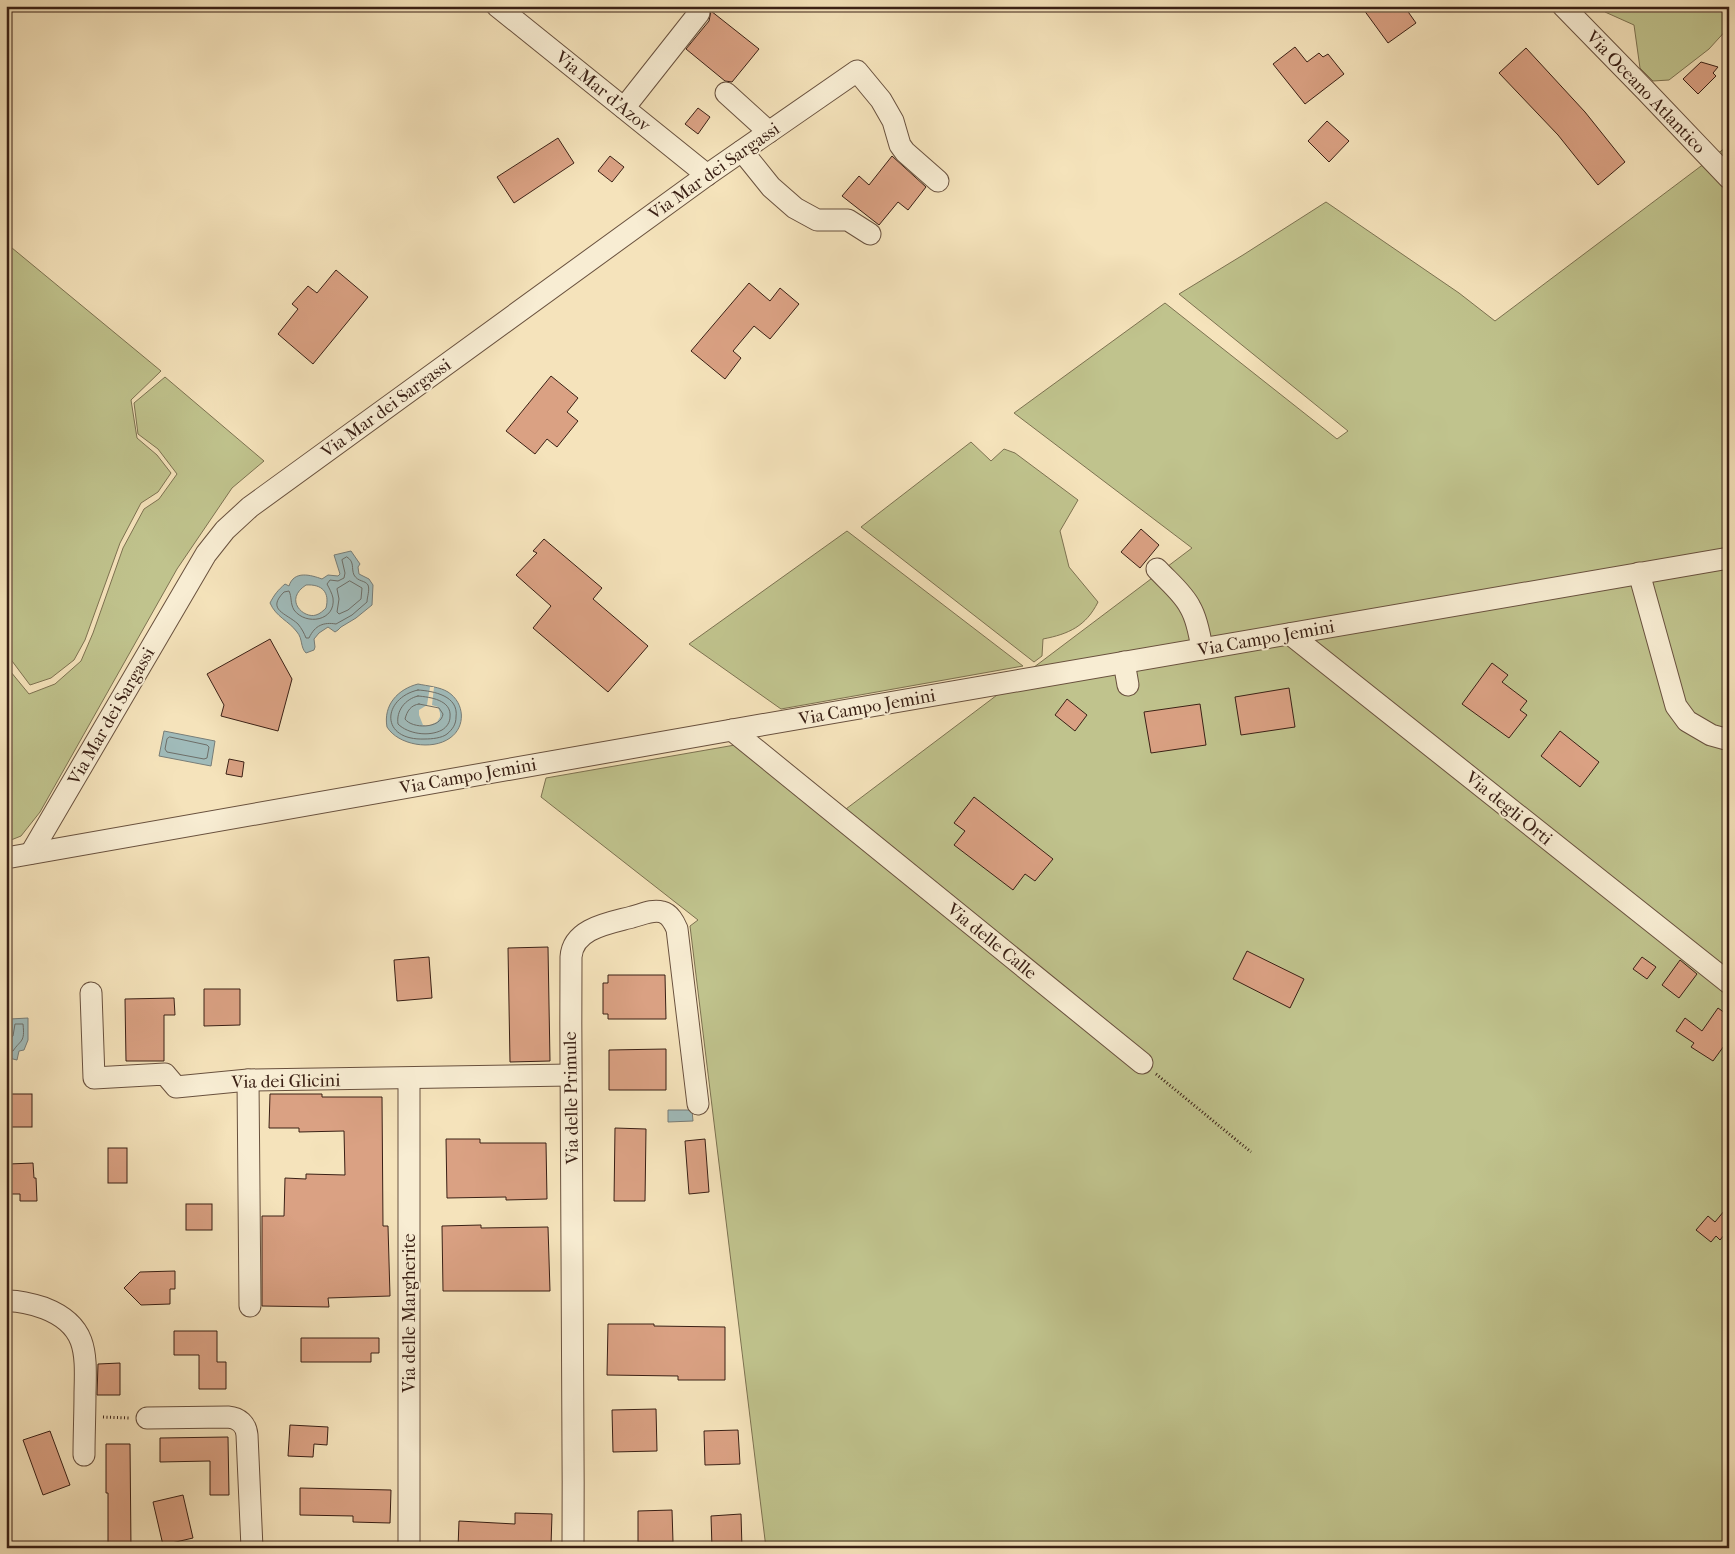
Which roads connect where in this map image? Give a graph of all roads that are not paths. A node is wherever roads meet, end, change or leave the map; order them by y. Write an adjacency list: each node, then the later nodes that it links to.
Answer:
1 (498, 6): 5 (street, Via Mar d'Azov)
2 (1563, 6): 9 (street, Via Oceano Atlantico)
3 (699, 13): 5 (street)
4 (726, 93): 6 (street)
5 (624, 108): 8 (street, Via Mar d'Azov)
6 (769, 132): 7 (street, Via Mar dei Sargassi); 10 (street, Via Mar dei Sargassi)
7 (742, 151): 8 (street, Via Mar dei Sargassi); 11 (street)
8 (708, 175): 21 (street, Via Mar dei Sargassi)
9 (1729, 178)
10 (938, 181)
11 (870, 234)
12 (1729, 558): 14 (street, Via Campo Jemini)
13 (1157, 569): 16 (street)
14 (1638, 573): 15 (street, Via Campo Jemini); 20 (street)
15 (1290, 634): 16 (street, Via Campo Jemini); 23 (street, Via degli Orti)
16 (1202, 649): 17 (street, Via Campo Jemini)
17 (1124, 662): 18 (street); 19 (street, Via Campo Jemini)
18 (1128, 685)
19 (732, 730): 21 (street, Via Campo Jemini); 25 (street, Via delle Calle)
20 (1729, 740)
21 (31, 853): 22 (street, Via Campo Jemini)
22 (6, 858)
23 (1729, 983)
24 (91, 994): 28 (street, Via dei Glicini)
25 (1142, 1063)
26 (570, 1075): 27 (street, Via dei Glicini); 29 (street, Via delle Primule); 36 (street, Via delle Primule)
27 (410, 1079): 28 (street, Via dei Glicini); 35 (street, Via delle Margherite)
28 (248, 1080): 31 (street)
29 (698, 1104)
30 (6, 1301): 33 (street)
31 (250, 1306)
32 (147, 1418): 34 (street)
33 (84, 1455)
34 (252, 1548)
35 (409, 1548)
36 (573, 1548)

